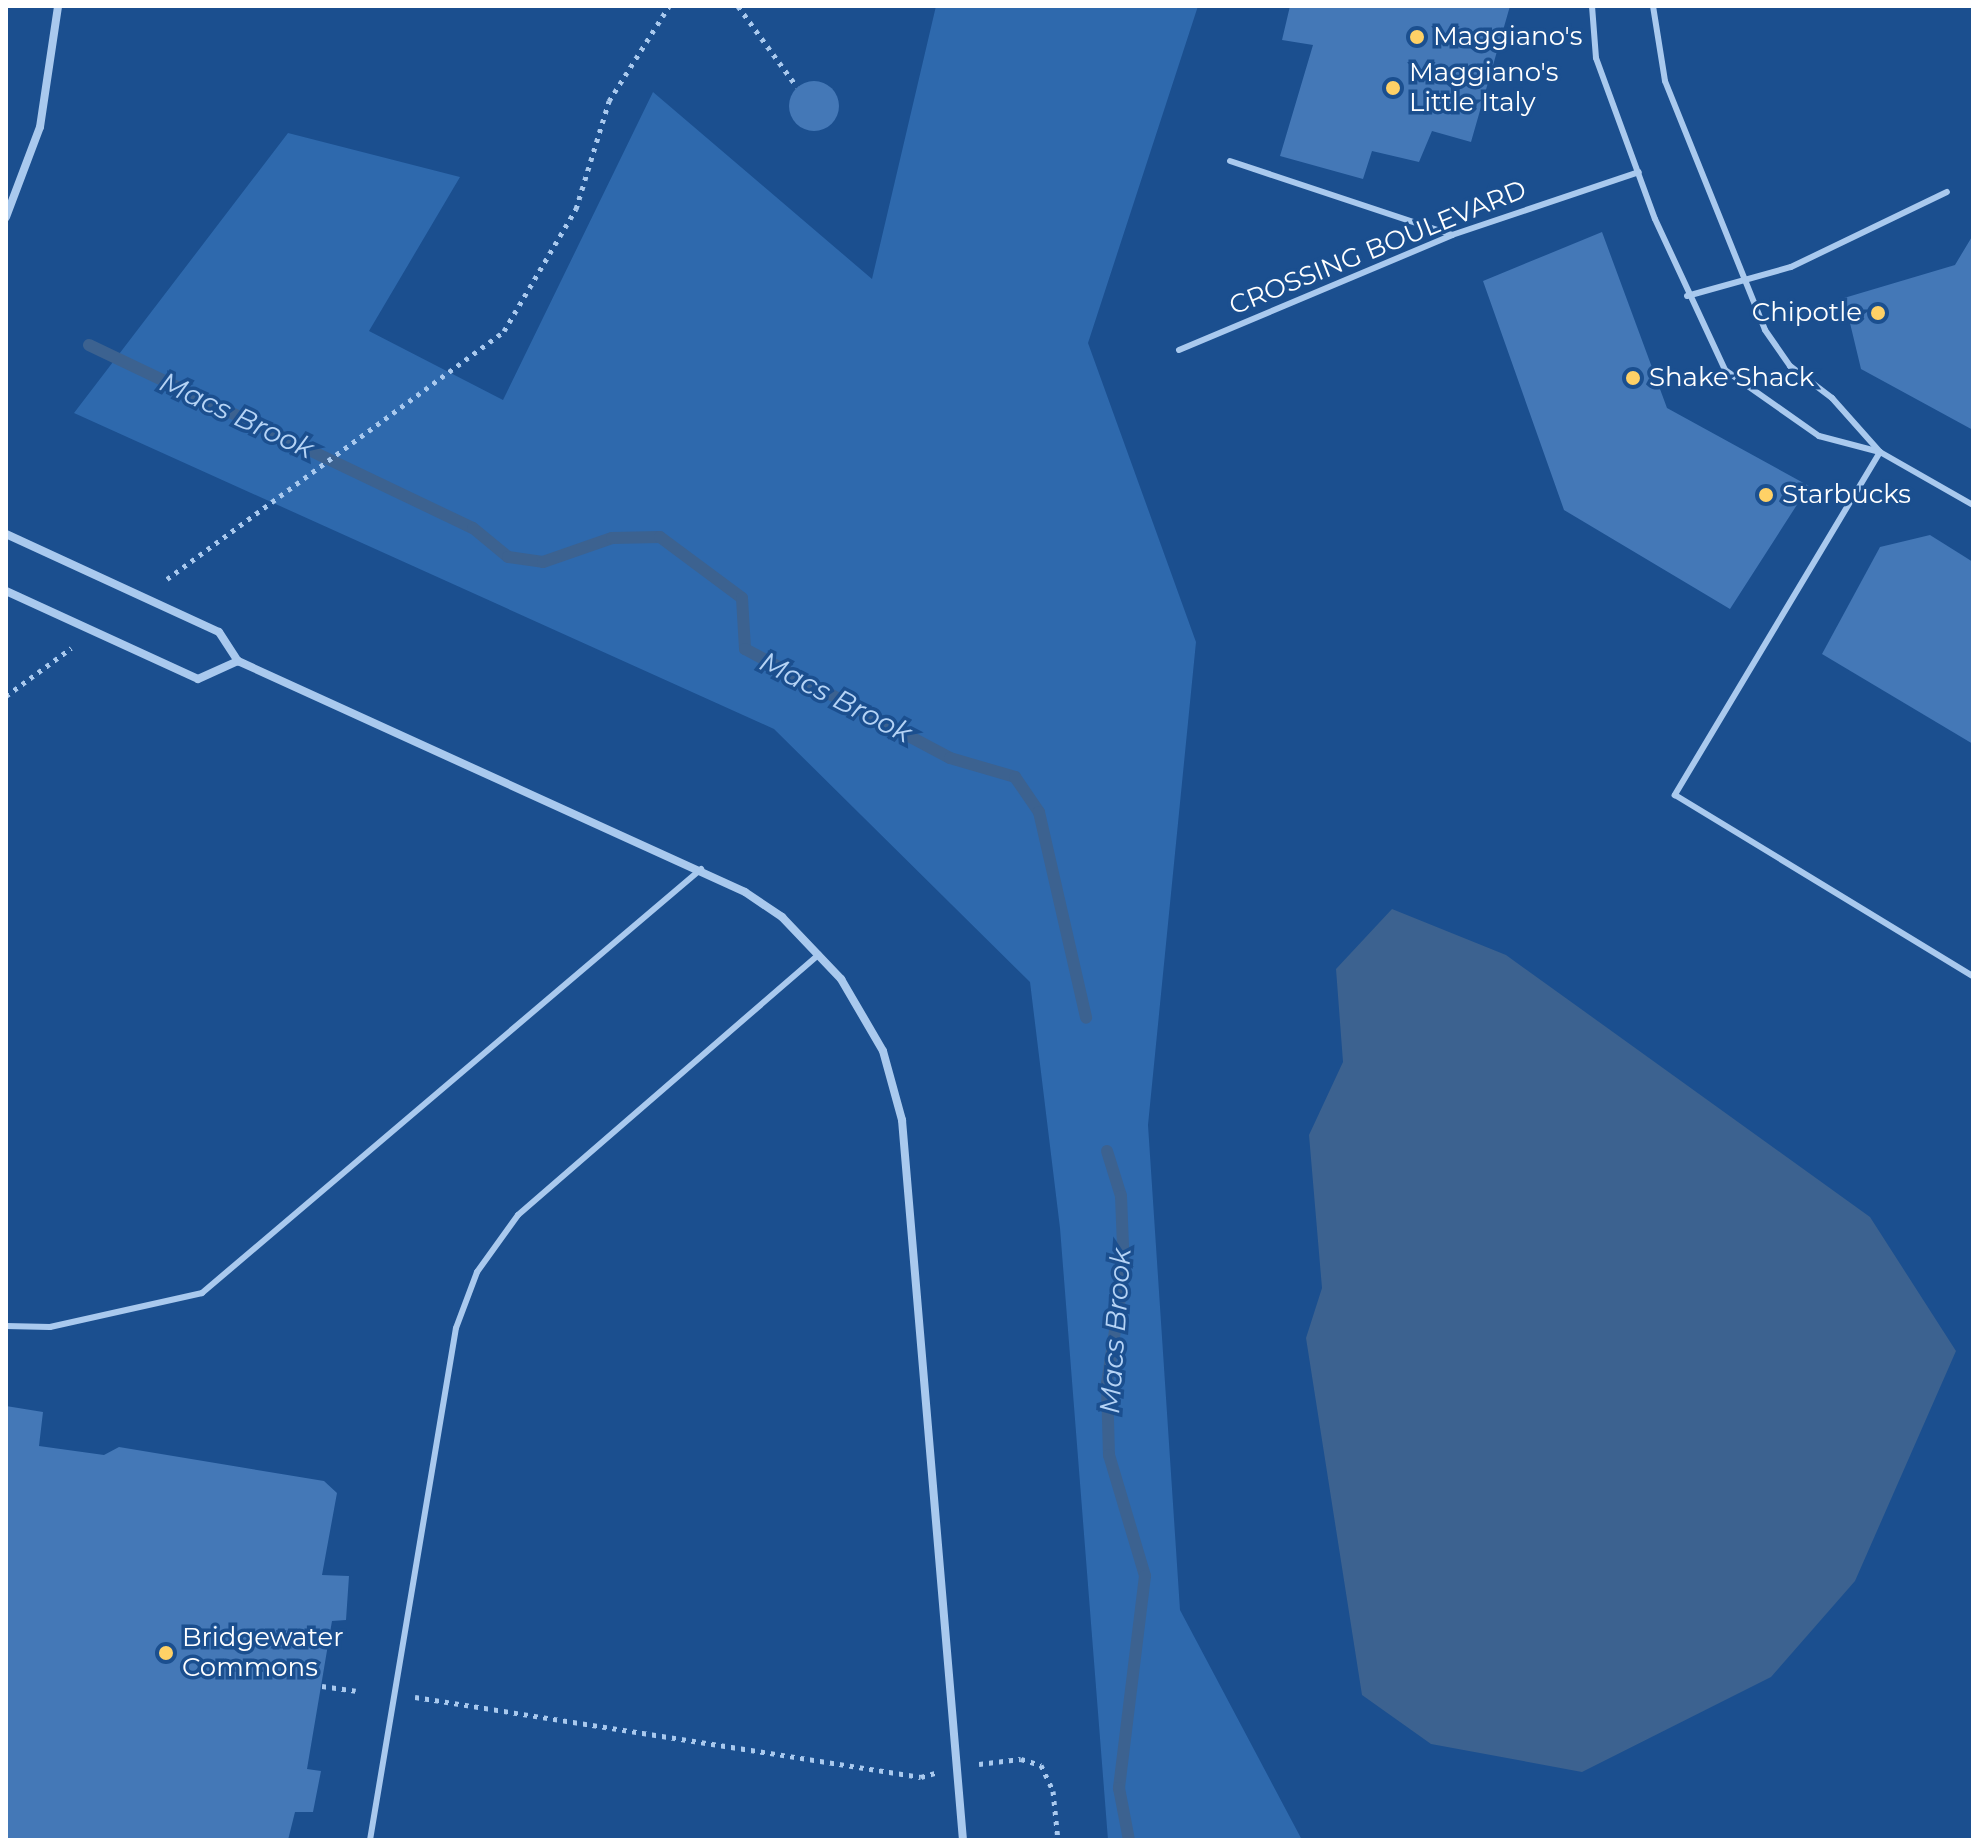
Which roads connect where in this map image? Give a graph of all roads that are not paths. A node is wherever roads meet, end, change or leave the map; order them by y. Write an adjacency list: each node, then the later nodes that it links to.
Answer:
1 (58, 6): 7 (street)
2 (1592, 6): 5 (lane)
3 (1653, 6): 9 (lane)
4 (1230, 161): 8 (lane)
5 (1639, 172): 8 (lane, CROSSING BOULEVARD); 10 (lane)
6 (1947, 192): 9 (lane)
7 (6, 217)
8 (1452, 235): 11 (lane, CROSSING BOULEVARD)
9 (1742, 280): 10 (lane); 12 (lane)
10 (1687, 296): 12 (lane)
11 (1179, 350)
12 (1880, 452): 13 (lane); 19 (lane)
13 (1973, 505)
14 (6, 534): 16 (street)
15 (6, 591): 16 (street)
16 (238, 661): 17 (street)
17 (701, 869): 18 (street); 20 (lane)
18 (821, 953): 21 (lane); 22 (street)
19 (1973, 976)
20 (6, 1326)
21 (370, 1840)
22 (963, 1840)

